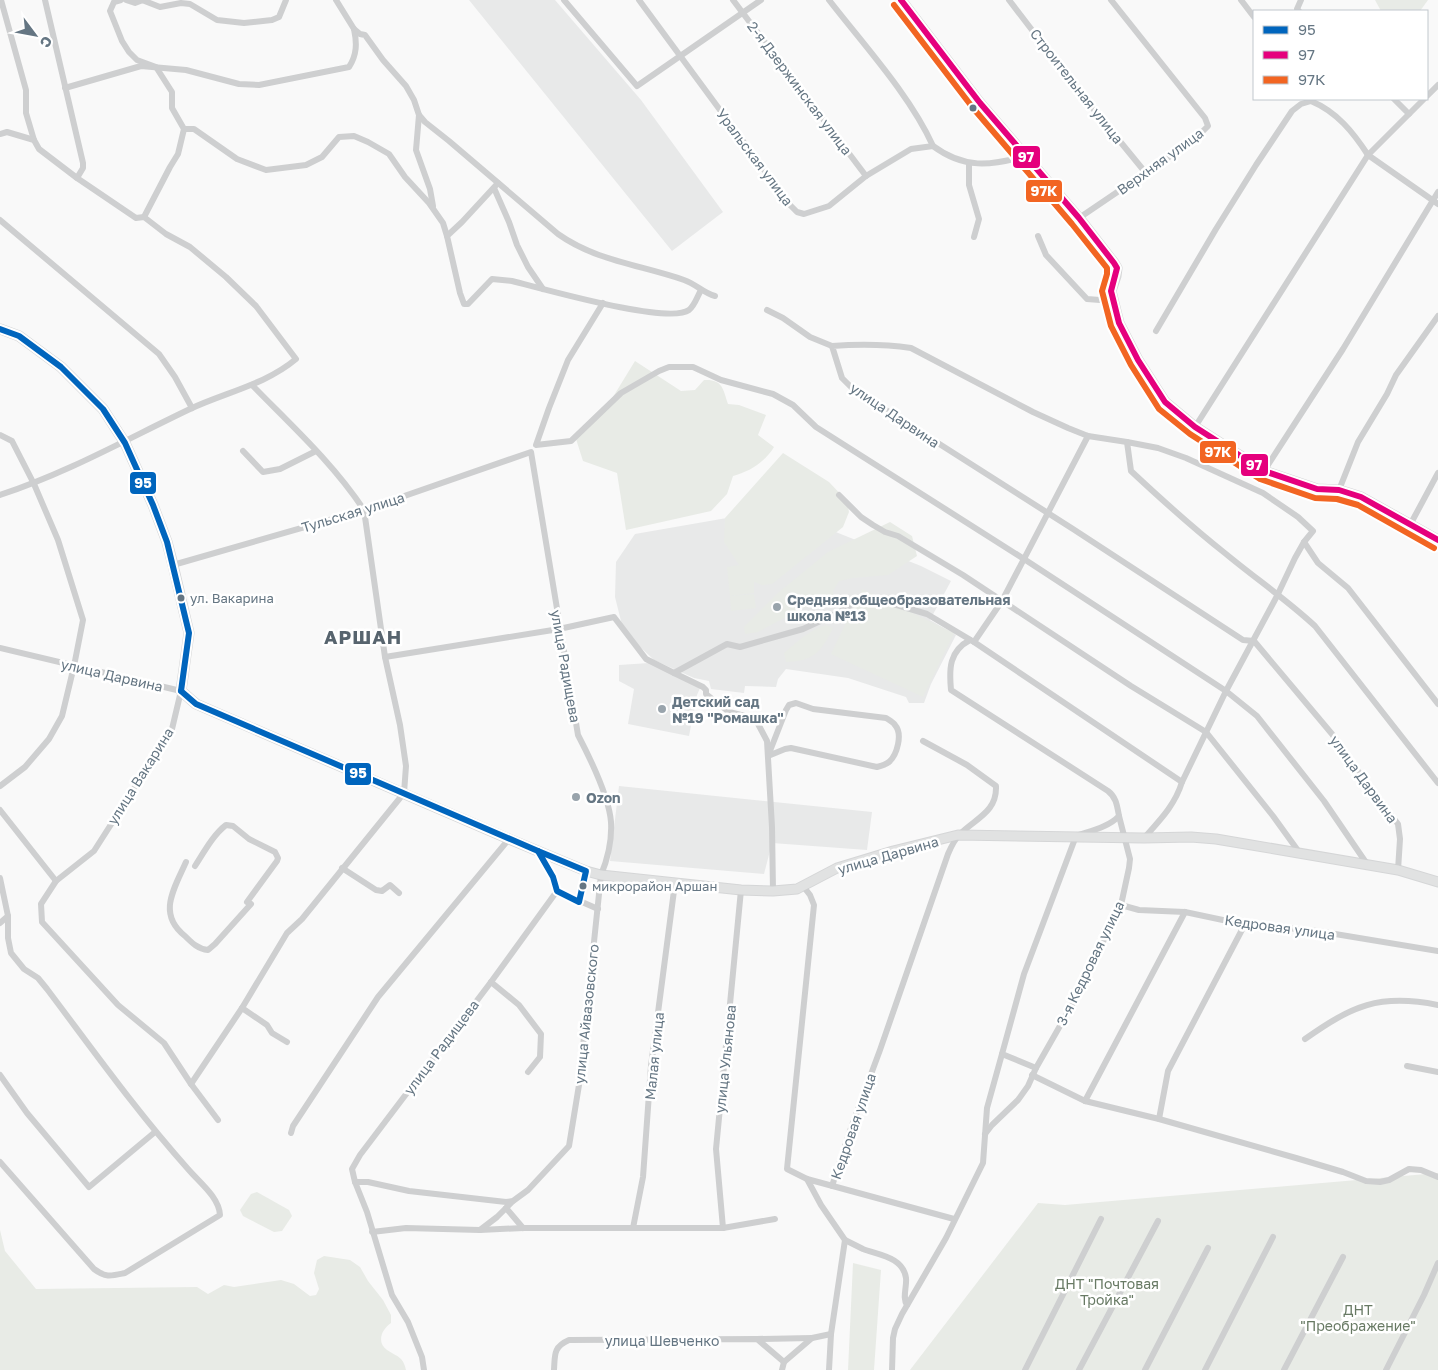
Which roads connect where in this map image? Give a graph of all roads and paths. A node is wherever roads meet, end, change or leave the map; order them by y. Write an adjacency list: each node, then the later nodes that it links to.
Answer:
1 (1, 0): 31 (street)
2 (45, 0): 23 (street)
3 (121, 0): 21 (street)
4 (126, 0): 5 (street)
5 (142, 0): 6 (street)
6 (286, 0)
7 (336, 0): 19 (street)
8 (564, 0): 20 (street)
9 (639, 0): 20 (street, Уральская улица)
10 (733, 0): 17 (street, 2-я Дзержинская улица)
11 (761, 0): 17 (street)
12 (829, 0): 32 (street)
13 (1009, 0): 36 (street, Строительная улица)
14 (1111, 0): 36 (street, Верхняя улица)
15 (1241, 0): 18 (street)
16 (905, 1): 33 (street)
17 (743, 13): 20 (street); 37 (street, 2-я Дзержинская улица)
18 (1253, 16)
19 (354, 29): 21 (street); 28 (street)
20 (681, 56): 37 (street, Уральская улица)
21 (156, 67): 23 (street); 29 (street)
22 (1438, 85): 24 (street)
23 (65, 88): 38 (street)
24 (1428, 96)
25 (1395, 100): 27 (street)
26 (1424, 100): 27 (street)
27 (1410, 114): 34 (street)
28 (418, 115): 39 (street); 42 (street)
29 (184, 129): 42 (street); 43 (street)
30 (0, 134): 31 (street)
31 (34, 140): 38 (street)
32 (932, 146): 35 (street); 37 (street, Уральская улица)
33 (1026, 156): 35 (street); 44 (street)
34 (1368, 156): 41 (street); 57 (street); 61 (street)
35 (968, 164): 47 (street)
36 (1145, 172): 44 (street, Верхняя улица)
37 (866, 176)
38 (77, 178): 43 (street)
39 (496, 186): 46 (street); 49 (street); 50 (street)
40 (1438, 192): 41 (street)
41 (1435, 202): 69 (street)
42 (434, 210): 46 (street)
43 (144, 217): 59 (street)
44 (1079, 218): 52 (street)
45 (0, 220): 60 (street)
46 (447, 236): 49 (street)
47 (974, 236)
48 (1038, 236): 52 (street)
49 (543, 288): 53 (street)
50 (701, 290): 51 (street); 53 (street)
51 (715, 296)
52 (1113, 301): 61 (street)
53 (603, 303): 80 (street)
54 (767, 310): 58 (street)
55 (1437, 320): 72 (street)
56 (0, 329): 65 (street, улица Вакарина)
57 (1156, 331)
58 (832, 346): 63 (street); 76 (street, улица Дарвина)
59 (252, 385): 60 (street); 67 (street)
60 (192, 408): 65 (street)
61 (1195, 427): 69 (street)
62 (0, 435): 71 (street)
63 (1088, 436): 64 (street); 76 (street)
64 (1127, 442): 79 (street); 82 (street)
65 (125, 443): 71 (street); 81 (street, улица Вакарина)
66 (244, 451): 67 (street)
67 (316, 451): 75 (street)
68 (531, 452): 75 (street, Тульская улица); 84 (street, улица Радищева)
69 (1264, 471): 72 (street)
70 (1438, 473): 77 (street)
71 (34, 484): 73 (street); 89 (street)
72 (1339, 490): 77 (street)
73 (0, 495)
74 (839, 495): 83 (street)
75 (364, 510): 81 (street, Тульская улица); 88 (street)
76 (1048, 514): 80 (street); 86 (street, улица Дарвина)
77 (1410, 525): 78 (street)
78 (1438, 540)
79 (1304, 542): 82 (street); 93 (street)
80 (1024, 558): 83 (street); 92 (street)
81 (174, 565): 91 (street, улица Вакарина)
82 (1277, 596): 86 (street); 98 (street)
83 (1002, 601): 85 (street); 94 (street)
84 (559, 629): 88 (street); 90 (street); 115 (street, улица Радищева)
85 (972, 641): 90 (street); 97 (street); 102 (street)
86 (1254, 641): 92 (street); 114 (street, улица Дарвина)
87 (0, 648): 89 (street, улица Дарвина)
88 (385, 657): 100 (street)
89 (74, 666): 91 (street, улица Дарвина); 99 (street)
90 (674, 673): 96 (street)
91 (181, 691): 100 (street, улица Дарвина); 117 (street, улица Вакарина)
92 (1226, 691): 94 (street); 111 (street)
93 (1438, 704)
94 (1206, 732): 97 (street); 109 (street)
95 (923, 741): 103 (street)
96 (768, 756): 96 (street); 123 (street)
97 (1182, 782): 106 (street)
98 (1438, 783)
99 (0, 786)
100 (404, 792): 107 (street, улица Дарвина); 113 (street)
101 (0, 810): 117 (street)
102 (1119, 816): 104 (street, улица Дарвина); 105 (street, 3-я Кедровая улица)
103 (958, 835): 104 (street, улица Дарвина); 120 (street, улица Дарвина); 155 (street, Кедровая улица)
104 (1076, 836): 105 (street, улица Дарвина); 137 (street)
105 (1125, 838): 106 (street); 125 (street, 3-я Кедровая улица)
106 (1144, 838): 109 (street)
107 (509, 839): 108 (street, улица Дарвина); 149 (street)
108 (537, 850): 115 (street, улица Дарвина); 122 (street)
109 (1299, 852): 111 (street)
110 (186, 862): 112 (street)
111 (1367, 864): 114 (street)
112 (195, 866)
113 (342, 868): 124 (street); 134 (street)
114 (1398, 870): 118 (street)
115 (601, 875): 119 (street, улица Дарвина); 126 (street, улица Айвазовского)
116 (0, 878): 128 (street)
117 (56, 881): 144 (street, улица Вакарина)
118 (1438, 882)
119 (676, 883): 121 (street, улица Дарвина); 163 (street, Малая улица)
120 (803, 886): 123 (street, улица Дарвина); 153 (street, Кедровая улица)
121 (741, 890): 123 (street, улица Дарвина); 164 (street, улица Ульянова)
122 (557, 891): 126 (street); 132 (street, улица Радищева)
123 (773, 891)
124 (400, 893)
125 (1121, 905): 127 (street, Кедровая улица); 139 (street, 3-я Кедровая улица)
126 (598, 909): 156 (street, улица Айвазовского)
127 (1185, 912): 130 (street, Кедровая улица); 145 (street)
128 (8, 916): 129 (street); 148 (street)
129 (0, 923)
130 (1245, 924): 131 (street, Кедровая улица); 146 (street)
131 (1438, 951)
132 (491, 982): 140 (street); 154 (street, улица Радищева)
133 (1438, 1005): 135 (street)
134 (242, 1008): 136 (street); 144 (street)
135 (1305, 1039)
136 (287, 1042)
137 (1002, 1054): 139 (street); 150 (street)
138 (1407, 1066): 141 (street)
139 (1036, 1068): 143 (street, 3-я Кедровая улица)
140 (528, 1072)
141 (1438, 1072)
142 (0, 1075): 148 (street)
143 (1032, 1075): 145 (street); 150 (street, 3-я Кедровая улица)
144 (191, 1084): 147 (street, улица Вакарина)
145 (1085, 1101): 146 (street)
146 (1158, 1119): 152 (street)
147 (218, 1120)
148 (155, 1132): 151 (street)
149 (291, 1133)
150 (985, 1134): 160 (street)
151 (0, 1162)
152 (1438, 1177)
153 (806, 1179): 155 (street, Кедровая улица); 168 (street)
154 (355, 1182): 156 (street); 166 (street)
155 (832, 1186): 160 (street)
156 (513, 1201): 157 (street)
157 (506, 1208): 162 (street); 165 (street)
158 (776, 1219): 164 (street)
159 (1101, 1219): 182 (street)
160 (954, 1220): 172 (street)
161 (1158, 1221): 183 (street)
162 (523, 1228): 163 (street); 165 (street)
163 (633, 1228): 164 (street)
164 (723, 1228)
165 (480, 1230): 166 (street)
166 (372, 1232): 177 (street)
167 (1273, 1237): 185 (street)
168 (845, 1240): 172 (street); 173 (street)
169 (1208, 1248): 184 (street)
170 (1343, 1257): 186 (street)
171 (1438, 1263): 187 (street)
172 (907, 1306): 181 (street)
173 (832, 1334): 174 (street, улица Шевченко); 180 (street)
174 (812, 1338): 175 (street, улица Шевченко); 176 (street)
175 (757, 1339): 176 (street); 178 (street, улица Шевченко)
176 (784, 1362): 179 (street)
177 (424, 1370)
178 (554, 1370)
179 (782, 1370)
180 (829, 1370)
181 (892, 1370)
182 (1025, 1370)
183 (1079, 1370)
184 (1145, 1370)
185 (1205, 1370)
186 (1284, 1370)
187 (1386, 1370)

